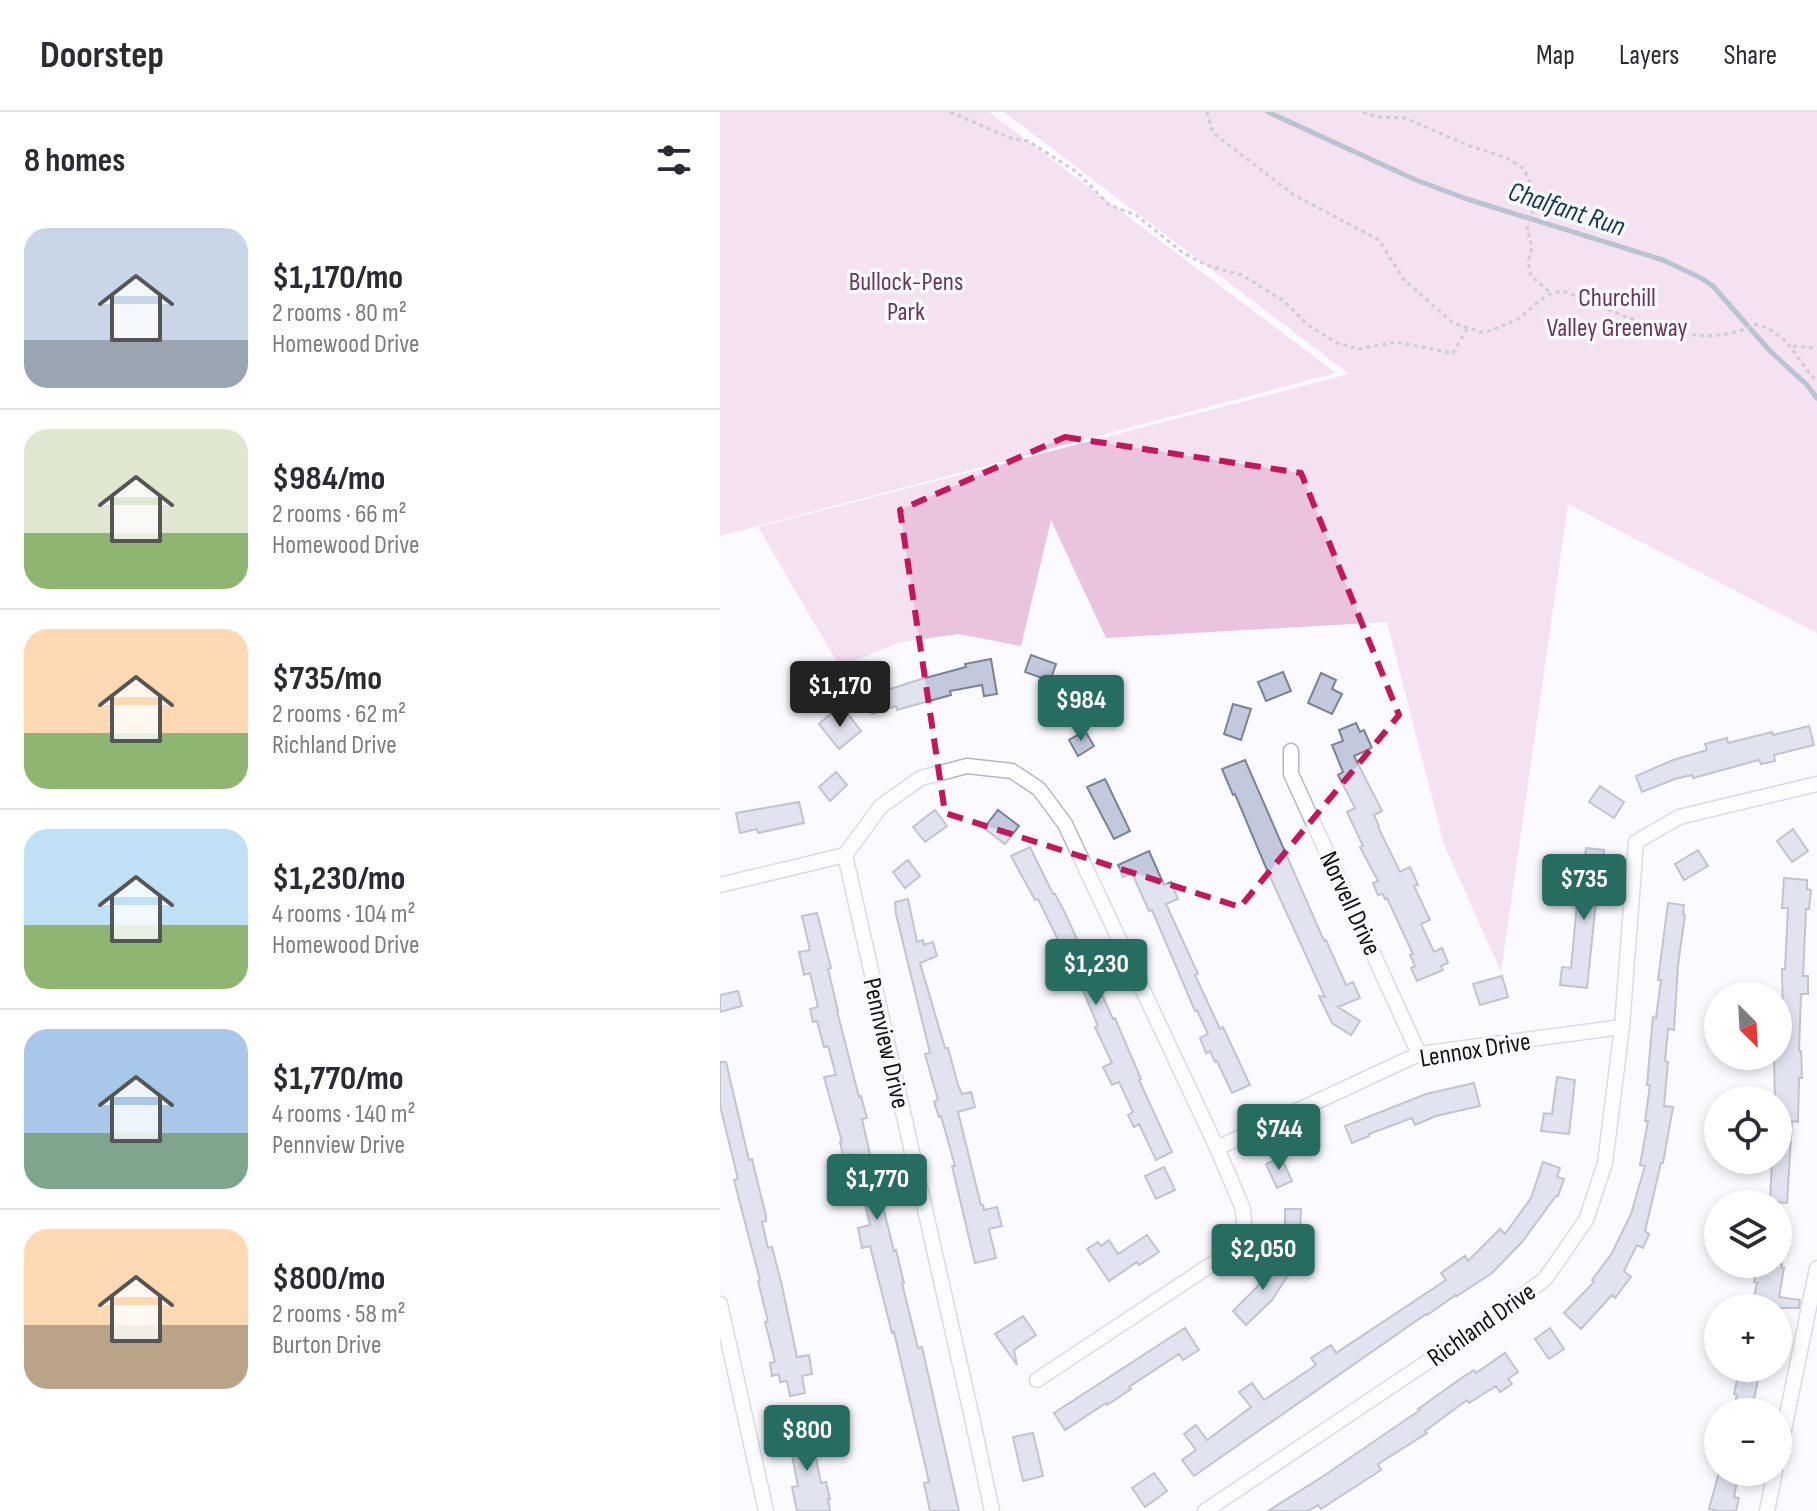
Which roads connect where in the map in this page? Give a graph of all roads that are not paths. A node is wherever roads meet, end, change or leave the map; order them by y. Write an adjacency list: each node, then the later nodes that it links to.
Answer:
1 (1291, 751): 6 (street, Norvell Drive)
2 (1817, 784): 5 (street, Richland Drive)
3 (845, 855): 4 (street); 7 (street); 14 (street, Pennview Drive)
4 (720, 885)
5 (1622, 1027): 6 (street, Lennox Drive); 15 (street, Richland Drive)
6 (1419, 1054): 7 (street, Lennox Drive)
7 (1217, 1148): 10 (street)
8 (1817, 1268): 11 (street)
9 (720, 1304): 13 (street)
10 (1037, 1380)
11 (1790, 1398)
12 (1772, 1486): 16 (street)
13 (766, 1511)
14 (992, 1511)
15 (1205, 1511)
16 (1767, 1511)

